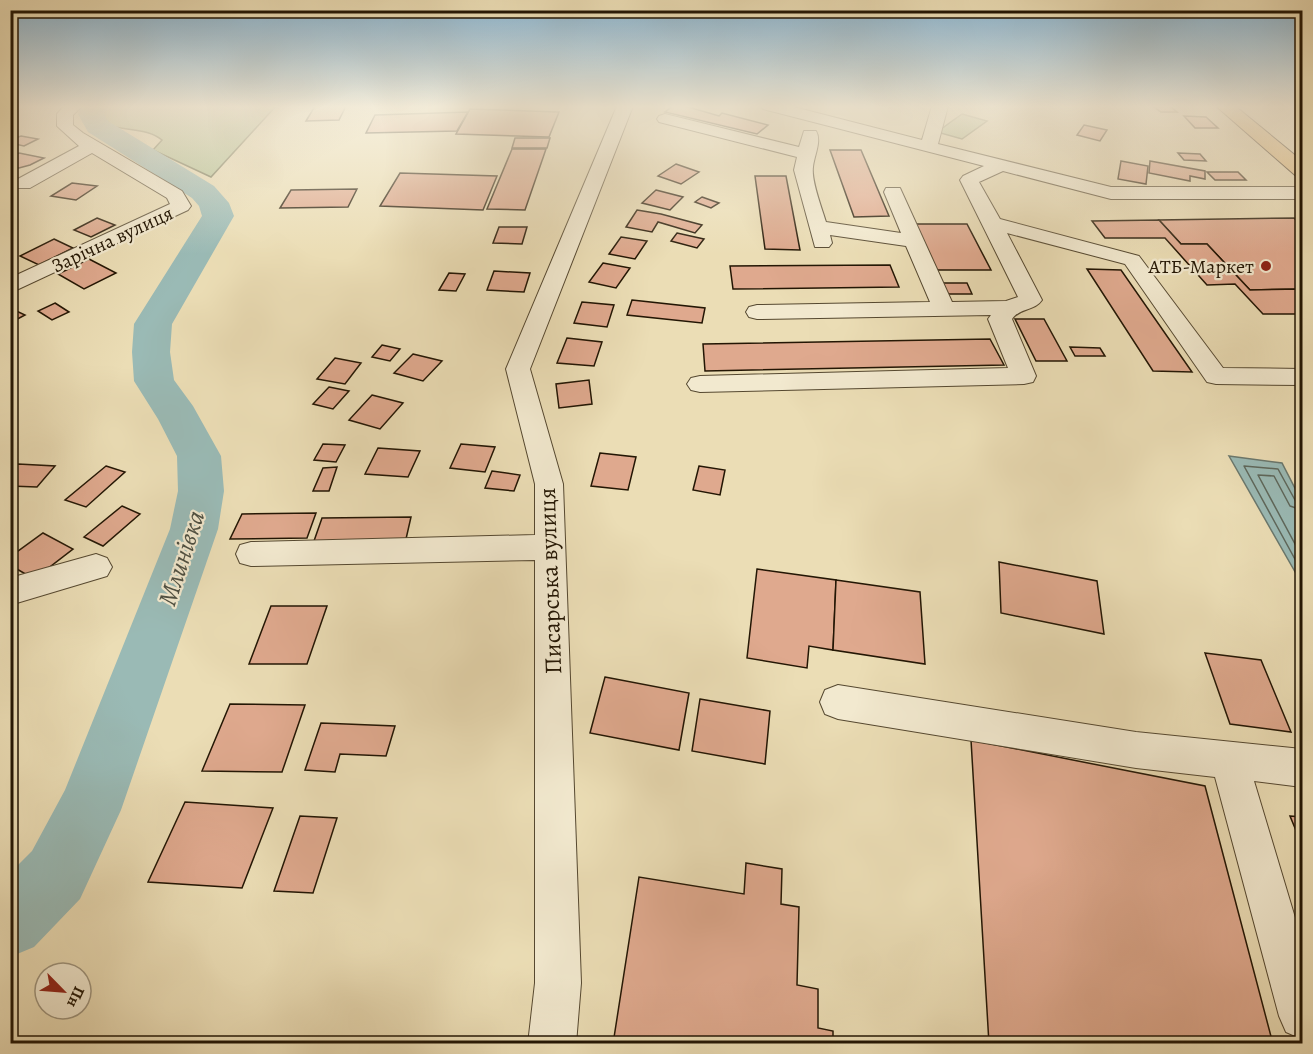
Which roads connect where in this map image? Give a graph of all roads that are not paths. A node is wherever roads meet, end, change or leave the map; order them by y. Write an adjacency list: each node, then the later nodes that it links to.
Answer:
1 (75, 155): 9 (street)
2 (110, 155): 15 (street, Зарічна вулиця)
3 (605, 155): 21 (street, Писарська вулиця)
4 (808, 155): 14 (street)
5 (962, 155): 7 (street)
6 (1283, 155): 8 (main road)
7 (1001, 165): 11 (street); 13 (street)
8 (1302, 171)
9 (23, 184)
10 (893, 192): 14 (street)
11 (1294, 193): 12 (street)
12 (1302, 209)
13 (992, 223): 16 (street); 19 (street)
14 (914, 241): 17 (street)
15 (10, 287)
16 (1008, 308): 17 (street); 20 (street)
17 (944, 309): 18 (street)
18 (757, 312)
19 (1302, 377)
20 (700, 384)
21 (550, 547): 22 (street); 29 (street, Писарська вулиця)
22 (251, 554)
23 (96, 567): 24 (street)
24 (10, 592)
25 (838, 702): 26 (street)
26 (1229, 760): 27 (street); 28 (street)
27 (1302, 768)
28 (1302, 1016)
29 (552, 1044)

